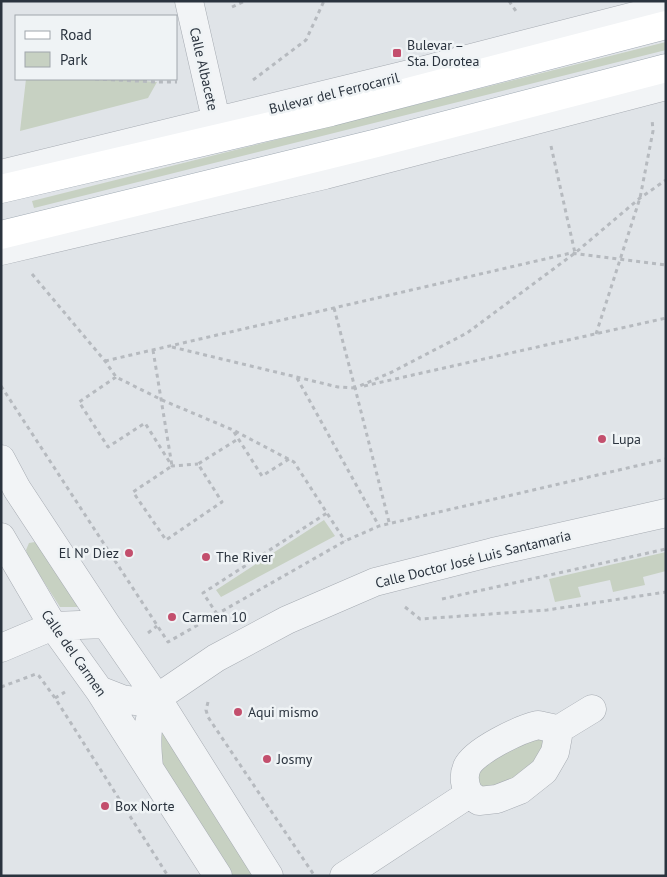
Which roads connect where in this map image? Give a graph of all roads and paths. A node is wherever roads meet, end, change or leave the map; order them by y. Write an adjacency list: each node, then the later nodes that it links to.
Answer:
1 (189, 1): 15 (street, Calle Albacete)
2 (245, 1): 5 (path)
3 (324, 1): 12 (path)
4 (509, 1): 7 (path)
5 (232, 7)
6 (666, 8): 15 (street, Bulevar del Ferrocarril)
7 (521, 19)
8 (666, 26): 15 (main road, Bulevar del Ferrocarril)
9 (666, 68): 21 (main road)
10 (116, 80): 11 (path)
11 (178, 82)
12 (249, 83)
13 (666, 86): 22 (street)
14 (652, 114): 20 (path)
15 (218, 130): 17 (street, Bulevar del Ferrocarril); 19 (main road, Bulevar del Ferrocarril)
16 (550, 141): 23 (path)
17 (1, 174)
18 (666, 180): 20 (path)
19 (1, 189)
20 (640, 198): 23 (path); 24 (path)
21 (1, 235)
22 (1, 251)
23 (575, 253): 24 (path); 27 (path); 36 (path)
24 (622, 259): 25 (path); 29 (path)
25 (666, 265)
26 (32, 274): 32 (path)
27 (334, 308): 30 (path); 36 (path)
28 (666, 318): 29 (path)
29 (596, 334): 36 (path)
30 (170, 346): 31 (path); 34 (path)
31 (153, 350): 32 (path); 37 (path)
32 (105, 361): 33 (path)
33 (116, 377): 37 (path); 44 (path)
34 (297, 377): 36 (path); 49 (path)
35 (1, 386): 58 (path)
36 (355, 388): 48 (path)
37 (162, 400): 38 (path); 44 (path)
38 (233, 430): 39 (path); 41 (path)
39 (238, 439): 41 (path); 43 (path)
40 (1, 459): 45 (street)
41 (289, 459): 46 (path)
42 (666, 459): 48 (path)
43 (198, 464): 44 (path); 44 (path)
44 (172, 466)
45 (9, 488): 59 (street)
46 (327, 513): 51 (path); 58 (path)
47 (666, 513): 64 (street, Calle Doctor José Luis Santamaría)
48 (389, 522): 49 (path)
49 (379, 526): 51 (path)
50 (1, 538): 60 (street, Calle del Carmen)
51 (345, 541): 58 (path)
52 (666, 549): 54 (path)
53 (666, 592): 56 (path)
54 (434, 600)
55 (415, 605): 56 (path)
56 (405, 607): 57 (path)
57 (396, 609)
58 (217, 614)
59 (106, 624): 60 (street); 64 (street)
60 (53, 626): 61 (street); 63 (street, Calle del Carmen)
61 (1, 648)
62 (1, 687): 70 (path)
63 (100, 690): 64 (street, Calle Doctor José Luis Santamaría); 68 (street, Calle del Carmen)
64 (157, 698): 68 (street, Calle del Carmen); 72 (street)
65 (208, 698): 73 (path)
66 (592, 709): 67 (street)
67 (556, 731): 69 (street); 69 (street)
68 (149, 768): 71 (street, Calle del Carmen)
69 (469, 794): 74 (street)
70 (168, 876)
71 (218, 876)
72 (269, 876)
73 (314, 876)
74 (344, 876)

